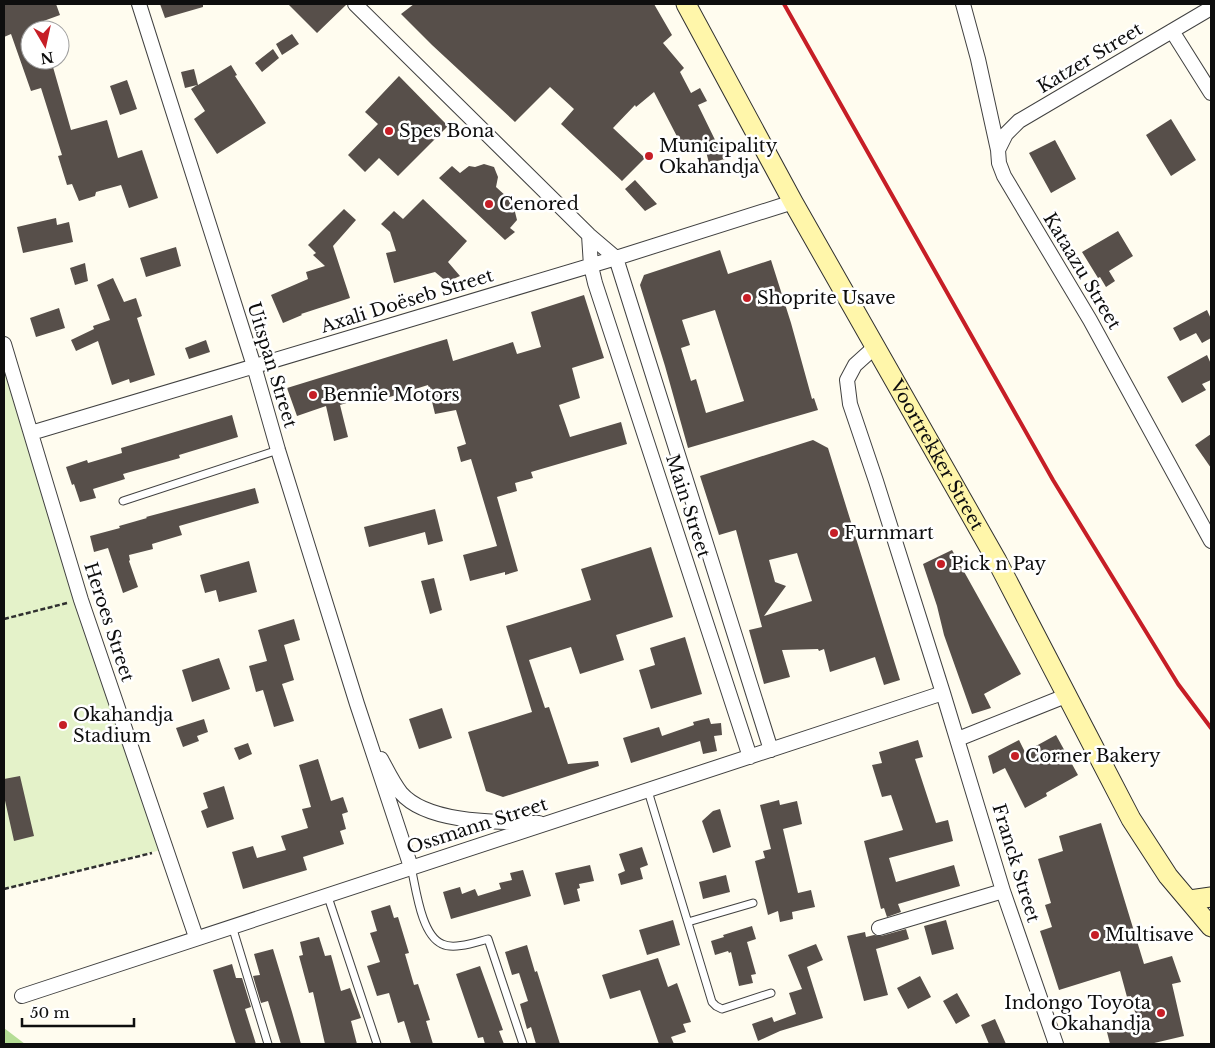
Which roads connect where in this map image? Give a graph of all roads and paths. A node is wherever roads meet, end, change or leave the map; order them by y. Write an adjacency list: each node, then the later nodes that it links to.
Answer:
1 (140, 4): 15 (street, Uitspan Street)
2 (355, 4): 10 (street)
3 (686, 4): 9 (main road, Voortrekker Street)
4 (963, 4): 8 (street, Kataazu Street)
5 (1211, 8): 6 (street, Katzer Street)
6 (1172, 31): 7 (street); 8 (street, Katzer Street)
7 (1211, 93)
8 (998, 150): 19 (street, Kataazu Street)
9 (793, 202): 11 (street, Axali Doëseb Street); 14 (main road, Voortrekker Street)
10 (589, 235): 11 (street); 12 (street, Main Street)
11 (616, 258): 12 (street, Axali Doëseb Street); 26 (street, Main Street)
12 (591, 266): 15 (street, Axali Doëseb Street); 27 (street, Main Street)
13 (4, 344): 16 (street, Heroes Street)
14 (876, 346): 22 (street, Franck Street); 23 (main road, Voortrekker Street)
15 (254, 366): 16 (street, Axali Doëseb Street); 17 (street, Uitspan Street)
16 (31, 434): 20 (street, Heroes Street)
17 (278, 450): 18 (lane); 24 (street, Uitspan Street)
18 (123, 501)
19 (1211, 542)
20 (81, 600): 21 (path); 30 (street, Heroes Street)
21 (4, 618)
22 (943, 692): 25 (street, Franck Street); 26 (street, Ossmann Street)
23 (1068, 695): 25 (street); 36 (main road, Voortrekker Street)
24 (368, 737): 29 (street, Uitspan Street); 31 (street, Uitspan Street)
25 (958, 739): 33 (street, Franck Street)
26 (771, 750): 27 (street, Ossmann Street)
27 (750, 757): 28 (street, Ossmann Street)
28 (648, 792): 29 (street, Ossmann Street); 38 (lane)
29 (549, 823): 31 (street, Ossmann Street)
30 (166, 850): 32 (path); 42 (street, Heroes Street)
31 (410, 867): 34 (street, Ossmann Street); 47 (lane)
32 (4, 889)
33 (1004, 891): 41 (street); 48 (street, Franck Street)
34 (327, 894): 39 (street, Ossmann Street); 46 (lane)
35 (1211, 897): 36 (main road)
36 (1190, 900): 40 (main road, Voortrekker Street)
37 (753, 903): 38 (lane)
38 (688, 922): 43 (lane)
39 (232, 925): 42 (street, Ossmann Street); 45 (lane)
40 (1211, 926)
41 (879, 928)
42 (196, 937): 44 (street, Ossmann Street)
43 (771, 993)
44 (22, 996)
45 (268, 1044)
46 (377, 1044)
47 (522, 1044)
48 (1056, 1044)

